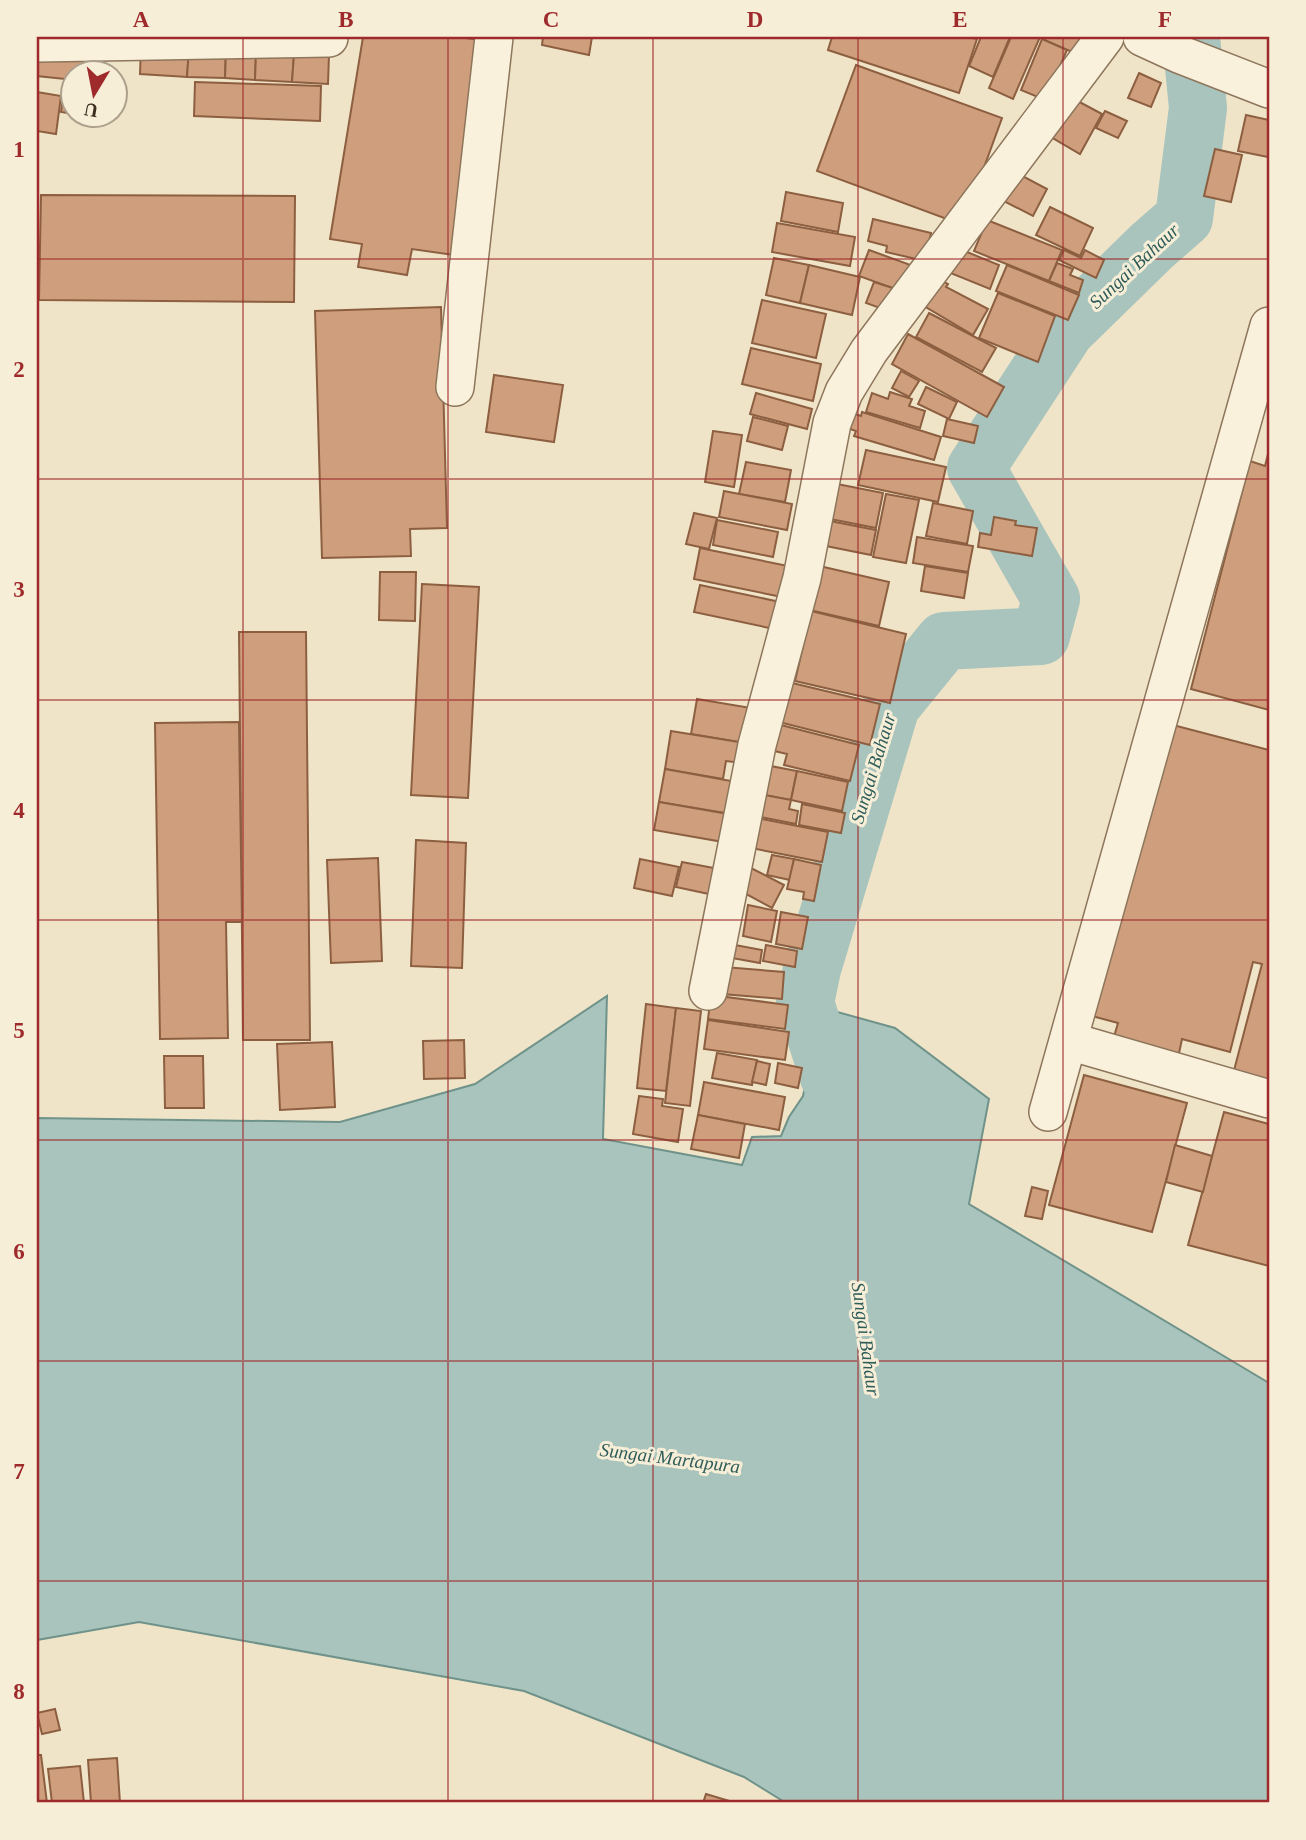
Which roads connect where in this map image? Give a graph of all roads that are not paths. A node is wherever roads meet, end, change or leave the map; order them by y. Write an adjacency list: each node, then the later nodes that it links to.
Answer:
1 (494, 37): 8 (street)
2 (1105, 37): 9 (street)
3 (1142, 37): 6 (street)
4 (329, 38): 5 (street)
5 (37, 43)
6 (1254, 83)
7 (1269, 326): 10 (street)
8 (455, 387)
9 (708, 991)
10 (1069, 1041): 11 (street); 12 (street)
11 (1269, 1099)
12 (1048, 1112)

